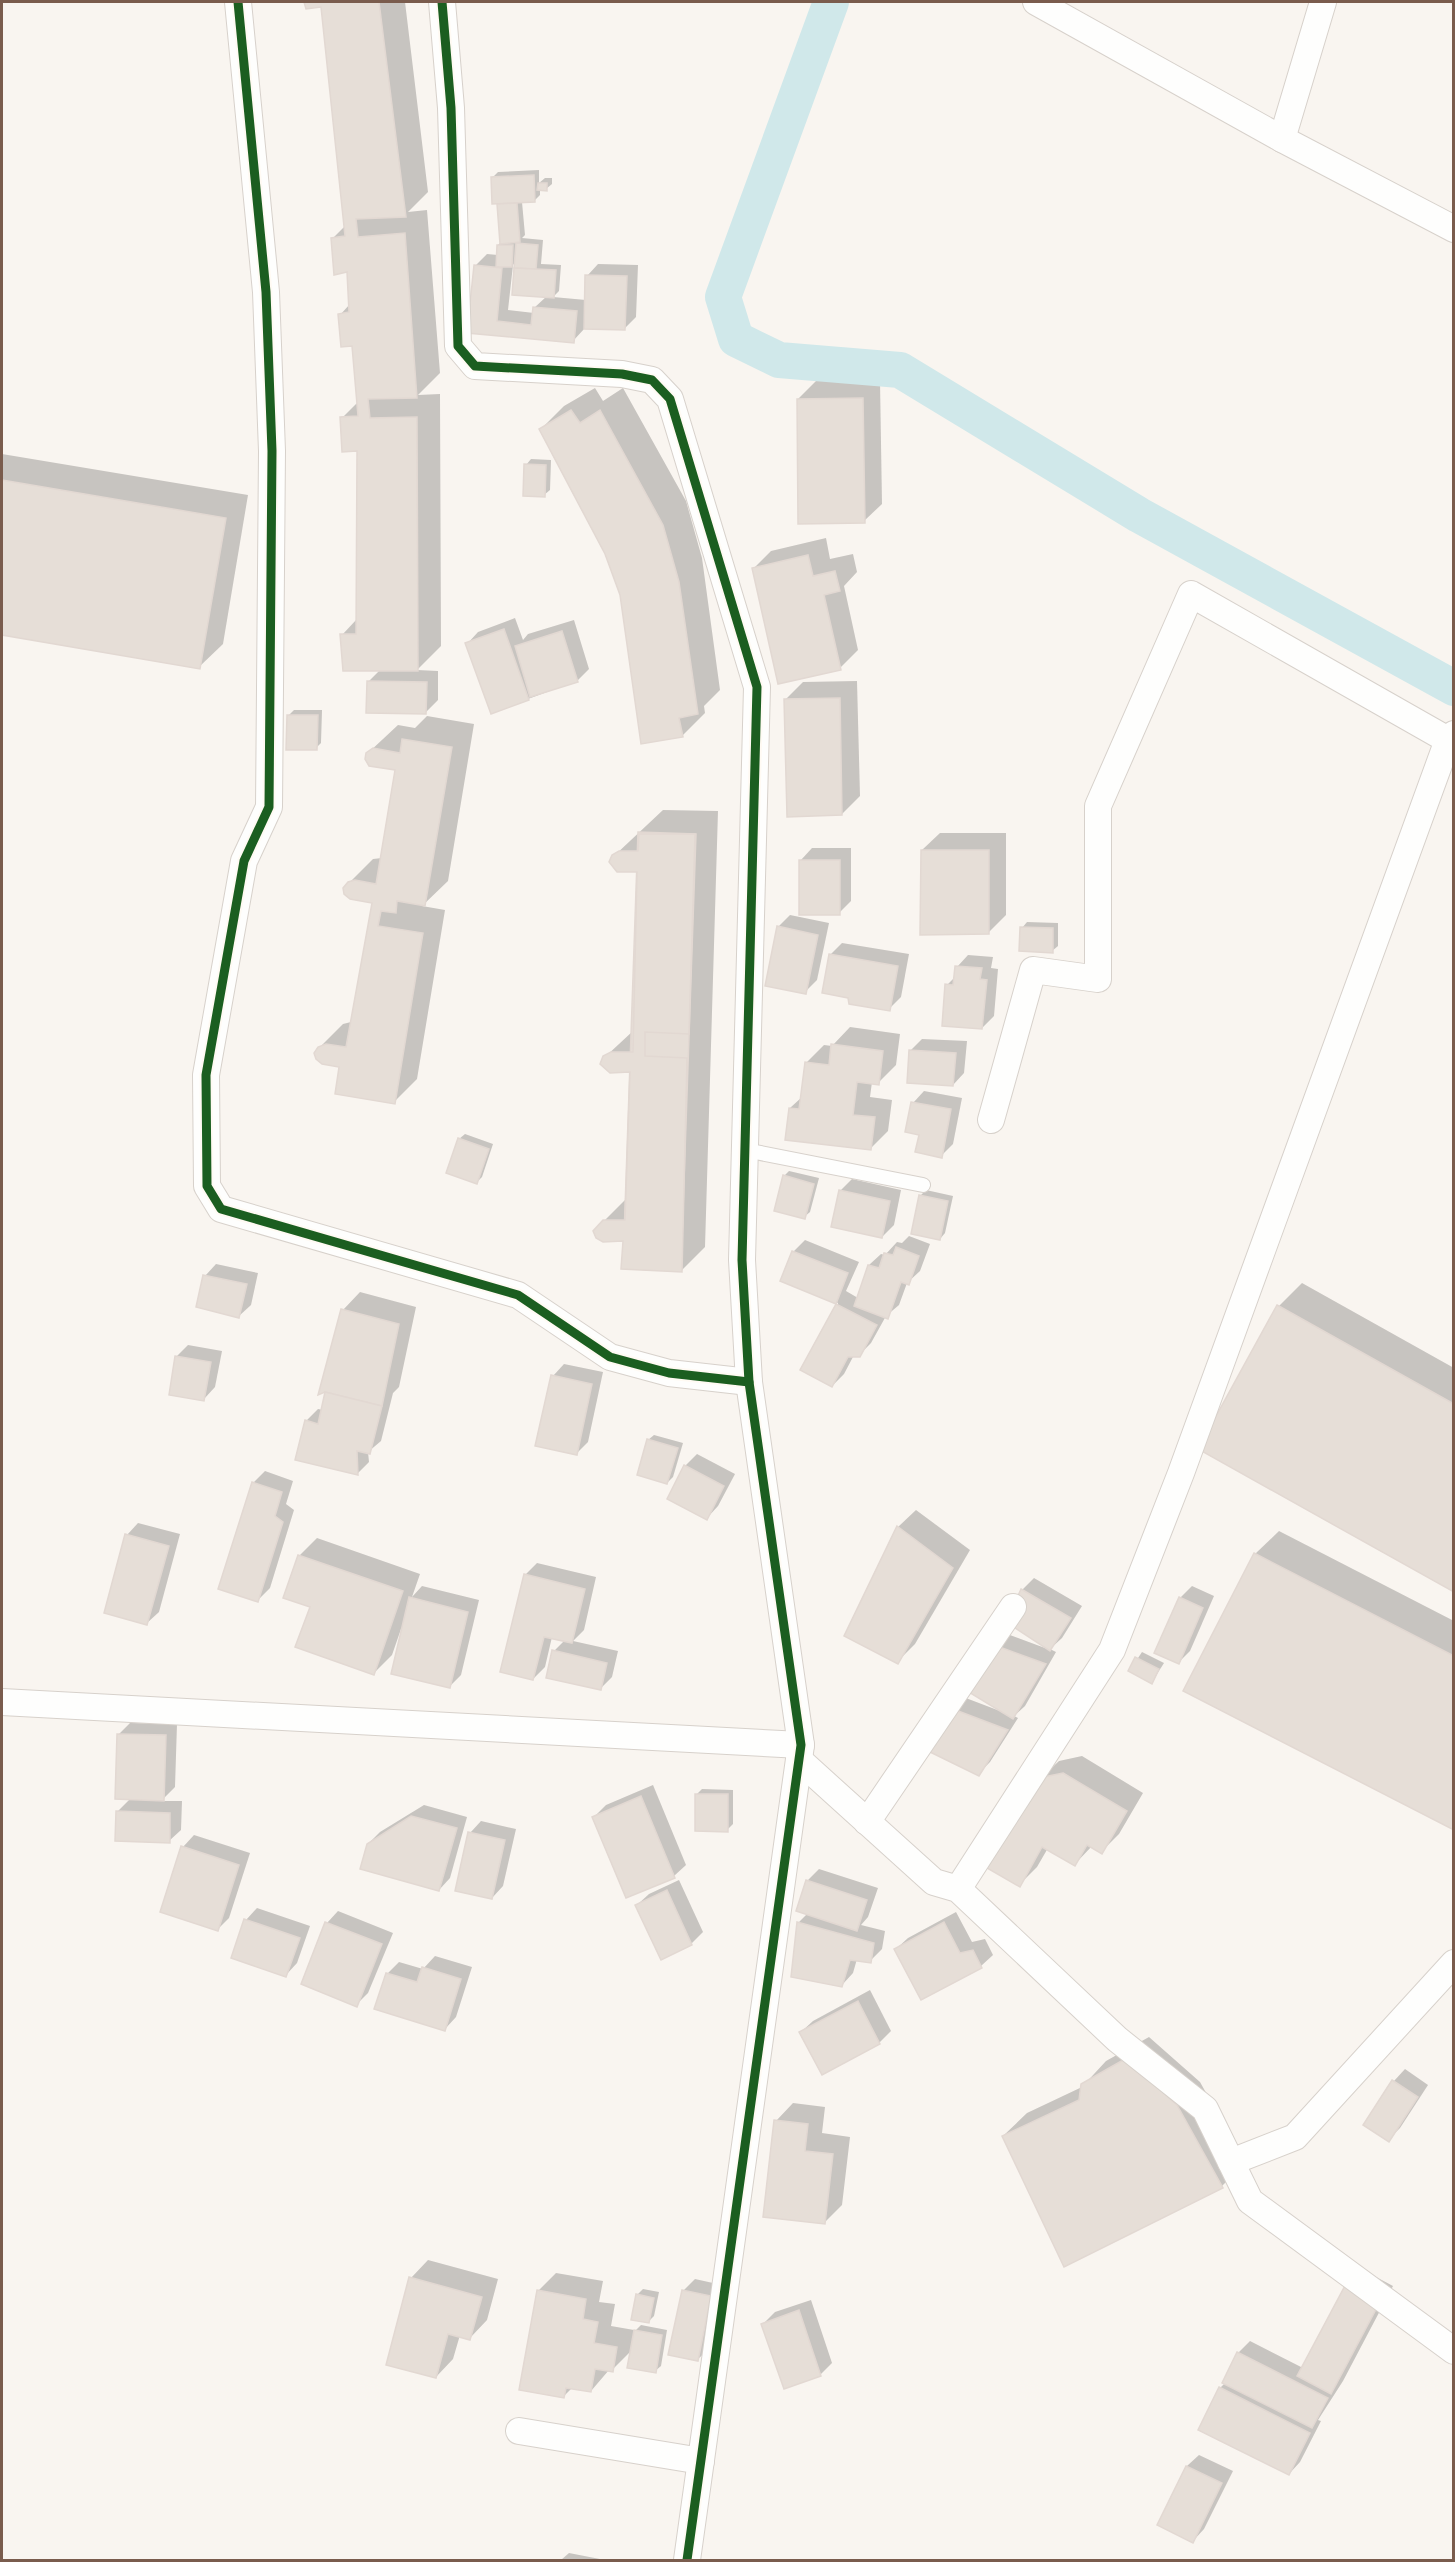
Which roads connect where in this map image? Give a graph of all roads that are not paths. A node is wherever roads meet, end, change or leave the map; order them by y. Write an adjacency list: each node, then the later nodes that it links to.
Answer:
1 (238, 2): 11 (street)
2 (442, 2): 9 (street)
3 (1036, 2): 5 (street)
4 (1323, 2): 5 (street)
5 (1282, 139): 6 (street)
6 (1454, 229)
7 (1451, 737): 8 (street); 16 (street)
8 (991, 1120)
9 (745, 1150): 10 (lane); 11 (street)
10 (923, 1185)
11 (749, 1382): 14 (street)
12 (1013, 1607): 15 (street)
13 (2, 1702): 14 (street)
14 (800, 1752): 15 (street); 21 (street)
15 (867, 1822): 16 (street)
16 (958, 1888): 18 (street)
17 (1454, 1963): 18 (street)
18 (1231, 2162): 19 (street)
19 (1454, 2351)
20 (519, 2431): 21 (street)
21 (701, 2461): 22 (street)
22 (687, 2560)

